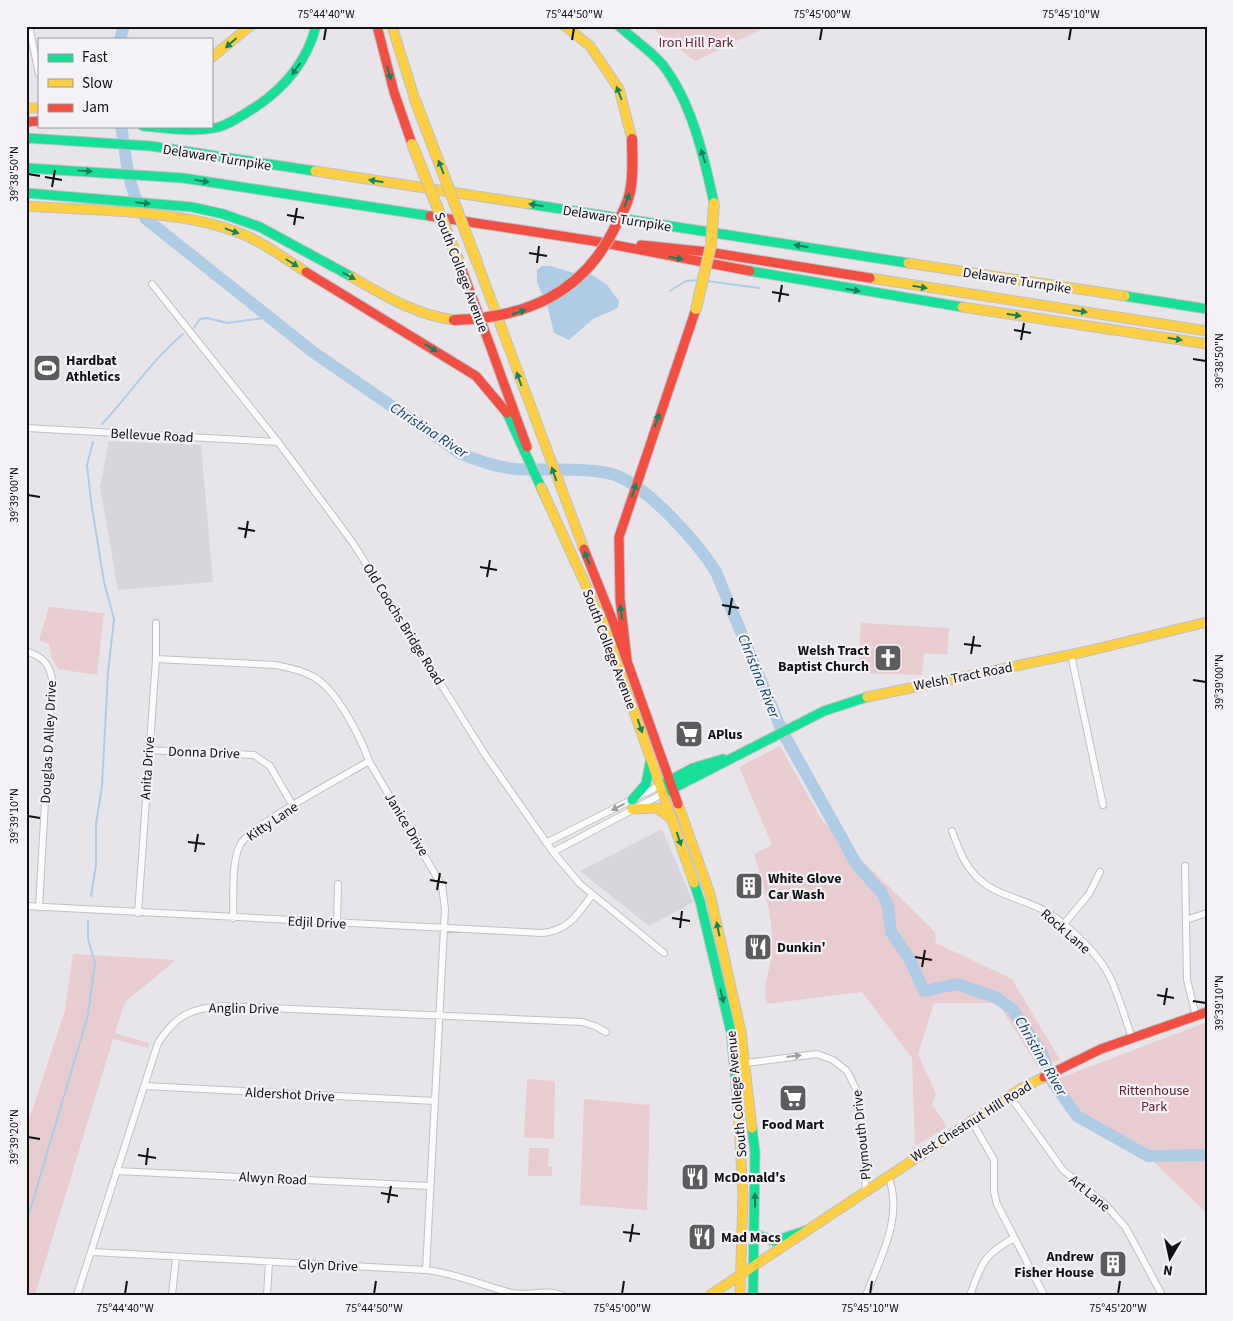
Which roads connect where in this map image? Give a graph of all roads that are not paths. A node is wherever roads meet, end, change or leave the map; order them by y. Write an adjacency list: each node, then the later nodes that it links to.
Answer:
1 (29, 26): 9 (street)
2 (250, 26): 8 (main road, one-way to 8)
3 (316, 26): 11 (main road, one-way to 11)
4 (377, 26): 24 (main road, South College Avenue, one-way to 24, bridge)
5 (392, 26): 30 (main road, South College Avenue, one-way to 5, bridge)
6 (566, 26): 15 (main road, one-way to 6, bridge)
7 (619, 26): 30 (main road, one-way to 7, bridge)
8 (212, 57)
9 (38, 69)
10 (164, 128): 12 (main road, one-way to 10)
11 (212, 128)
12 (212, 128)
13 (26, 138): 19 (main road, Delaware Turnpike, one-way to 13)
14 (26, 168): 17 (main road, Delaware Turnpike, one-way to 17)
15 (26, 193)
16 (26, 206): 24 (main road, one-way to 24)
17 (594, 241): 20 (main road, Delaware Turnpike, one-way to 20); 21 (main road, Delaware Turnpike, one-way to 21)
18 (152, 284): 23 (street, Old Coochs Bridge Road)
19 (1207, 309)
20 (1207, 330)
21 (1207, 344)
22 (26, 428): 23 (street, Bellevue Road)
23 (278, 442): 41 (street, Old Coochs Bridge Road)
24 (527, 454): 32 (main road, South College Avenue, one-way to 32)
25 (1207, 622): 28 (main road, Welsh Tract Road)
26 (156, 623): 29 (street, Anita Drive)
27 (26, 651): 48 (street, Douglas D Alley Drive)
28 (1071, 655): 34 (main road, Welsh Tract Road); 37 (street)
29 (156, 659): 31 (street, Anita Drive); 33 (street, Janice Drive)
30 (627, 660): 34 (main road, South College Avenue)
31 (148, 750): 38 (street, Donna Drive); 49 (street, Anita Drive)
32 (650, 754): 35 (main road, South College Avenue); 36 (main road)
33 (369, 761): 38 (street, Kitty Lane); 55 (street, Janice Drive)
34 (673, 784): 35 (main road, Welsh Tract Road); 62 (main road, South College Avenue, one-way to 34)
35 (662, 789): 36 (street, Welsh Tract Road); 39 (main road, South College Avenue)
36 (632, 805): 39 (main road); 41 (street, Welsh Tract Road, one-way to 41); 42 (street, Welsh Tract Road)
37 (1103, 805)
38 (293, 806): 51 (street, Kitty Lane)
39 (673, 820): 79 (main road, South College Avenue, one-way to 79)
40 (952, 831): 54 (street, Rock Lane)
41 (546, 843): 42 (street, Old Coochs Bridge Road)
42 (553, 852): 46 (street, Old Coochs Bridge Road)
43 (1185, 866): 52 (street)
44 (1100, 872): 54 (street)
45 (338, 884): 53 (street)
46 (592, 895): 55 (street, Edjil Drive); 56 (street, Old Coochs Bridge Road)
47 (26, 906): 48 (street, Edjil Drive)
48 (39, 907): 49 (street, Edjil Drive)
49 (138, 913): 51 (street, Edjil Drive)
50 (1207, 913): 52 (street)
51 (233, 918): 53 (street, Edjil Drive)
52 (1186, 920): 59 (street)
53 (337, 922): 55 (street, Edjil Drive)
54 (1064, 925): 61 (street, Rock Lane)
55 (444, 928): 58 (street, Janice Drive)
56 (664, 953)
57 (1207, 1012): 59 (main road, West Chestnut Hill Road)
58 (440, 1016): 60 (street, Anglin Drive); 63 (street, Anglin Drive); 65 (street, Janice Drive)
59 (1196, 1016): 61 (main road, West Chestnut Hill Road)
60 (606, 1032)
61 (1132, 1038): 64 (main road, West Chestnut Hill Road)
62 (746, 1063): 70 (street, Plymouth Drive, one-way to 70); 72 (main road, South College Avenue, one-way to 62)
63 (144, 1086): 65 (street, Aldershot Drive); 67 (street, Anglin Drive)
64 (1009, 1096): 66 (main road, West Chestnut Hill Road); 90 (street, Art Lane)
65 (435, 1101): 69 (street, Janice Drive)
66 (971, 1120): 68 (main road, West Chestnut Hill Road); 73 (street)
67 (116, 1171): 69 (street, Alwyn Road); 74 (street, Anglin Drive)
68 (888, 1175): 70 (main road, West Chestnut Hill Road); 87 (street)
69 (430, 1186): 78 (street, Janice Drive)
70 (866, 1190): 71 (main road, West Chestnut Hill Road)
71 (808, 1230): 72 (main road); 77 (main road, West Chestnut Hill Road)
72 (755, 1234): 77 (main road, South College Avenue)
73 (1014, 1238): 88 (street); 89 (street)
74 (92, 1252): 75 (street, Glyn Drive); 80 (street, Anglin Drive)
75 (176, 1258): 76 (street, Glyn Drive); 81 (street)
76 (269, 1263): 78 (street, Glyn Drive); 82 (street)
77 (754, 1266): 79 (main road, West Chestnut Hill Road); 86 (main road, South College Avenue)
78 (426, 1270): 83 (street, Glyn Drive)
79 (740, 1276): 84 (main road, West Chestnut Hill Road); 85 (main road, South College Avenue)
80 (77, 1295)
81 (172, 1295)
82 (267, 1295)
83 (562, 1295)
84 (710, 1295)
85 (740, 1295)
86 (753, 1295)
87 (866, 1295)
88 (970, 1295)
89 (1044, 1295)
90 (1162, 1295)

